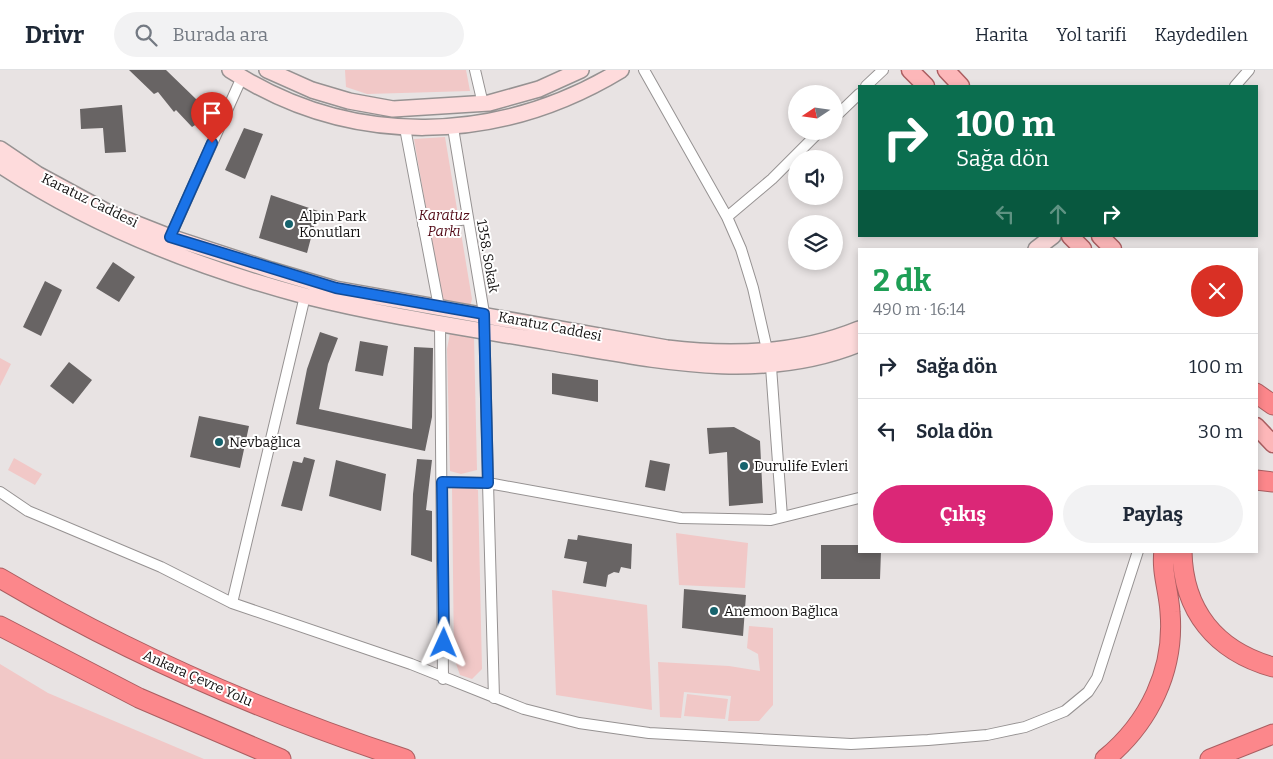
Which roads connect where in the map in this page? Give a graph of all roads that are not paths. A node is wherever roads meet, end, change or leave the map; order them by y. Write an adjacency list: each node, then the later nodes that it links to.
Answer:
1 (267, 70): 16 (street)
2 (475, 70): 16 (street)
3 (581, 70): 16 (street)
4 (621, 70): 19 (street)
5 (644, 70): 23 (street)
6 (883, 70): 11 (street)
7 (910, 70): 12 (main road)
8 (946, 70): 13 (main road)
9 (1249, 70): 14 (street)
10 (236, 74): 18 (street); 26 (street)
11 (867, 85)
12 (925, 85)
13 (960, 85)
14 (1236, 85)
15 (858, 95): 17 (street)
16 (483, 104)
17 (843, 109)
18 (405, 128): 19 (street); 25 (street)
19 (453, 128): 24 (street, 1358. Sokak)
20 (811, 140): 23 (street)
21 (0, 149): 26 (street, Karatuz Caddesi)
22 (0, 165): 31 (street, Karatuz Caddesi)
23 (727, 217): 38 (street)
24 (468, 219): 25 (street); 33 (street, 1358. Sokak)
25 (423, 225): 32 (street)
26 (170, 237): 32 (street, Karatuz Caddesi)
27 (1053, 237): 29 (street)
28 (1101, 237): 30 (main road)
29 (1037, 248)
30 (1111, 248)
31 (305, 296): 34 (street, Karatuz Caddesi); 57 (street)
32 (439, 306): 33 (street, Karatuz Caddesi)
33 (484, 314): 36 (street, 1358. Sokak); 38 (street, Karatuz Caddesi)
34 (440, 324): 36 (street, Karatuz Caddesi); 47 (street)
35 (858, 329): 38 (street, Karatuz Caddesi)
36 (483, 331): 39 (street, Karatuz Caddesi); 49 (street, 1358. Sokak)
37 (858, 344): 39 (street, Karatuz Caddesi)
38 (768, 351): 39 (street)
39 (771, 367): 52 (street)
40 (1258, 394): 42 (highway)
41 (1258, 395): 43 (main road)
42 (1273, 405)
43 (1273, 411)
44 (1258, 428): 45 (main road)
45 (1273, 444)
46 (1258, 480): 48 (highway)
47 (442, 482): 49 (street); 60 (street)
48 (1273, 482)
49 (488, 483): 52 (street); 61 (street, 1358. Sokak)
50 (0, 492): 57 (street)
51 (858, 498): 52 (street)
52 (782, 517)
53 (1137, 553): 61 (street)
54 (1164, 553): 65 (highway)
55 (1182, 553): 59 (highway)
56 (0, 578): 64 (highway, Ankara Çevre Yolu)
57 (232, 603): 60 (street)
58 (0, 626): 63 (highway)
59 (1273, 666)
60 (443, 679): 61 (street)
61 (494, 698)
62 (1273, 734): 66 (highway)
63 (281, 759)
64 (405, 759)
65 (1105, 759)
66 (1210, 759)

